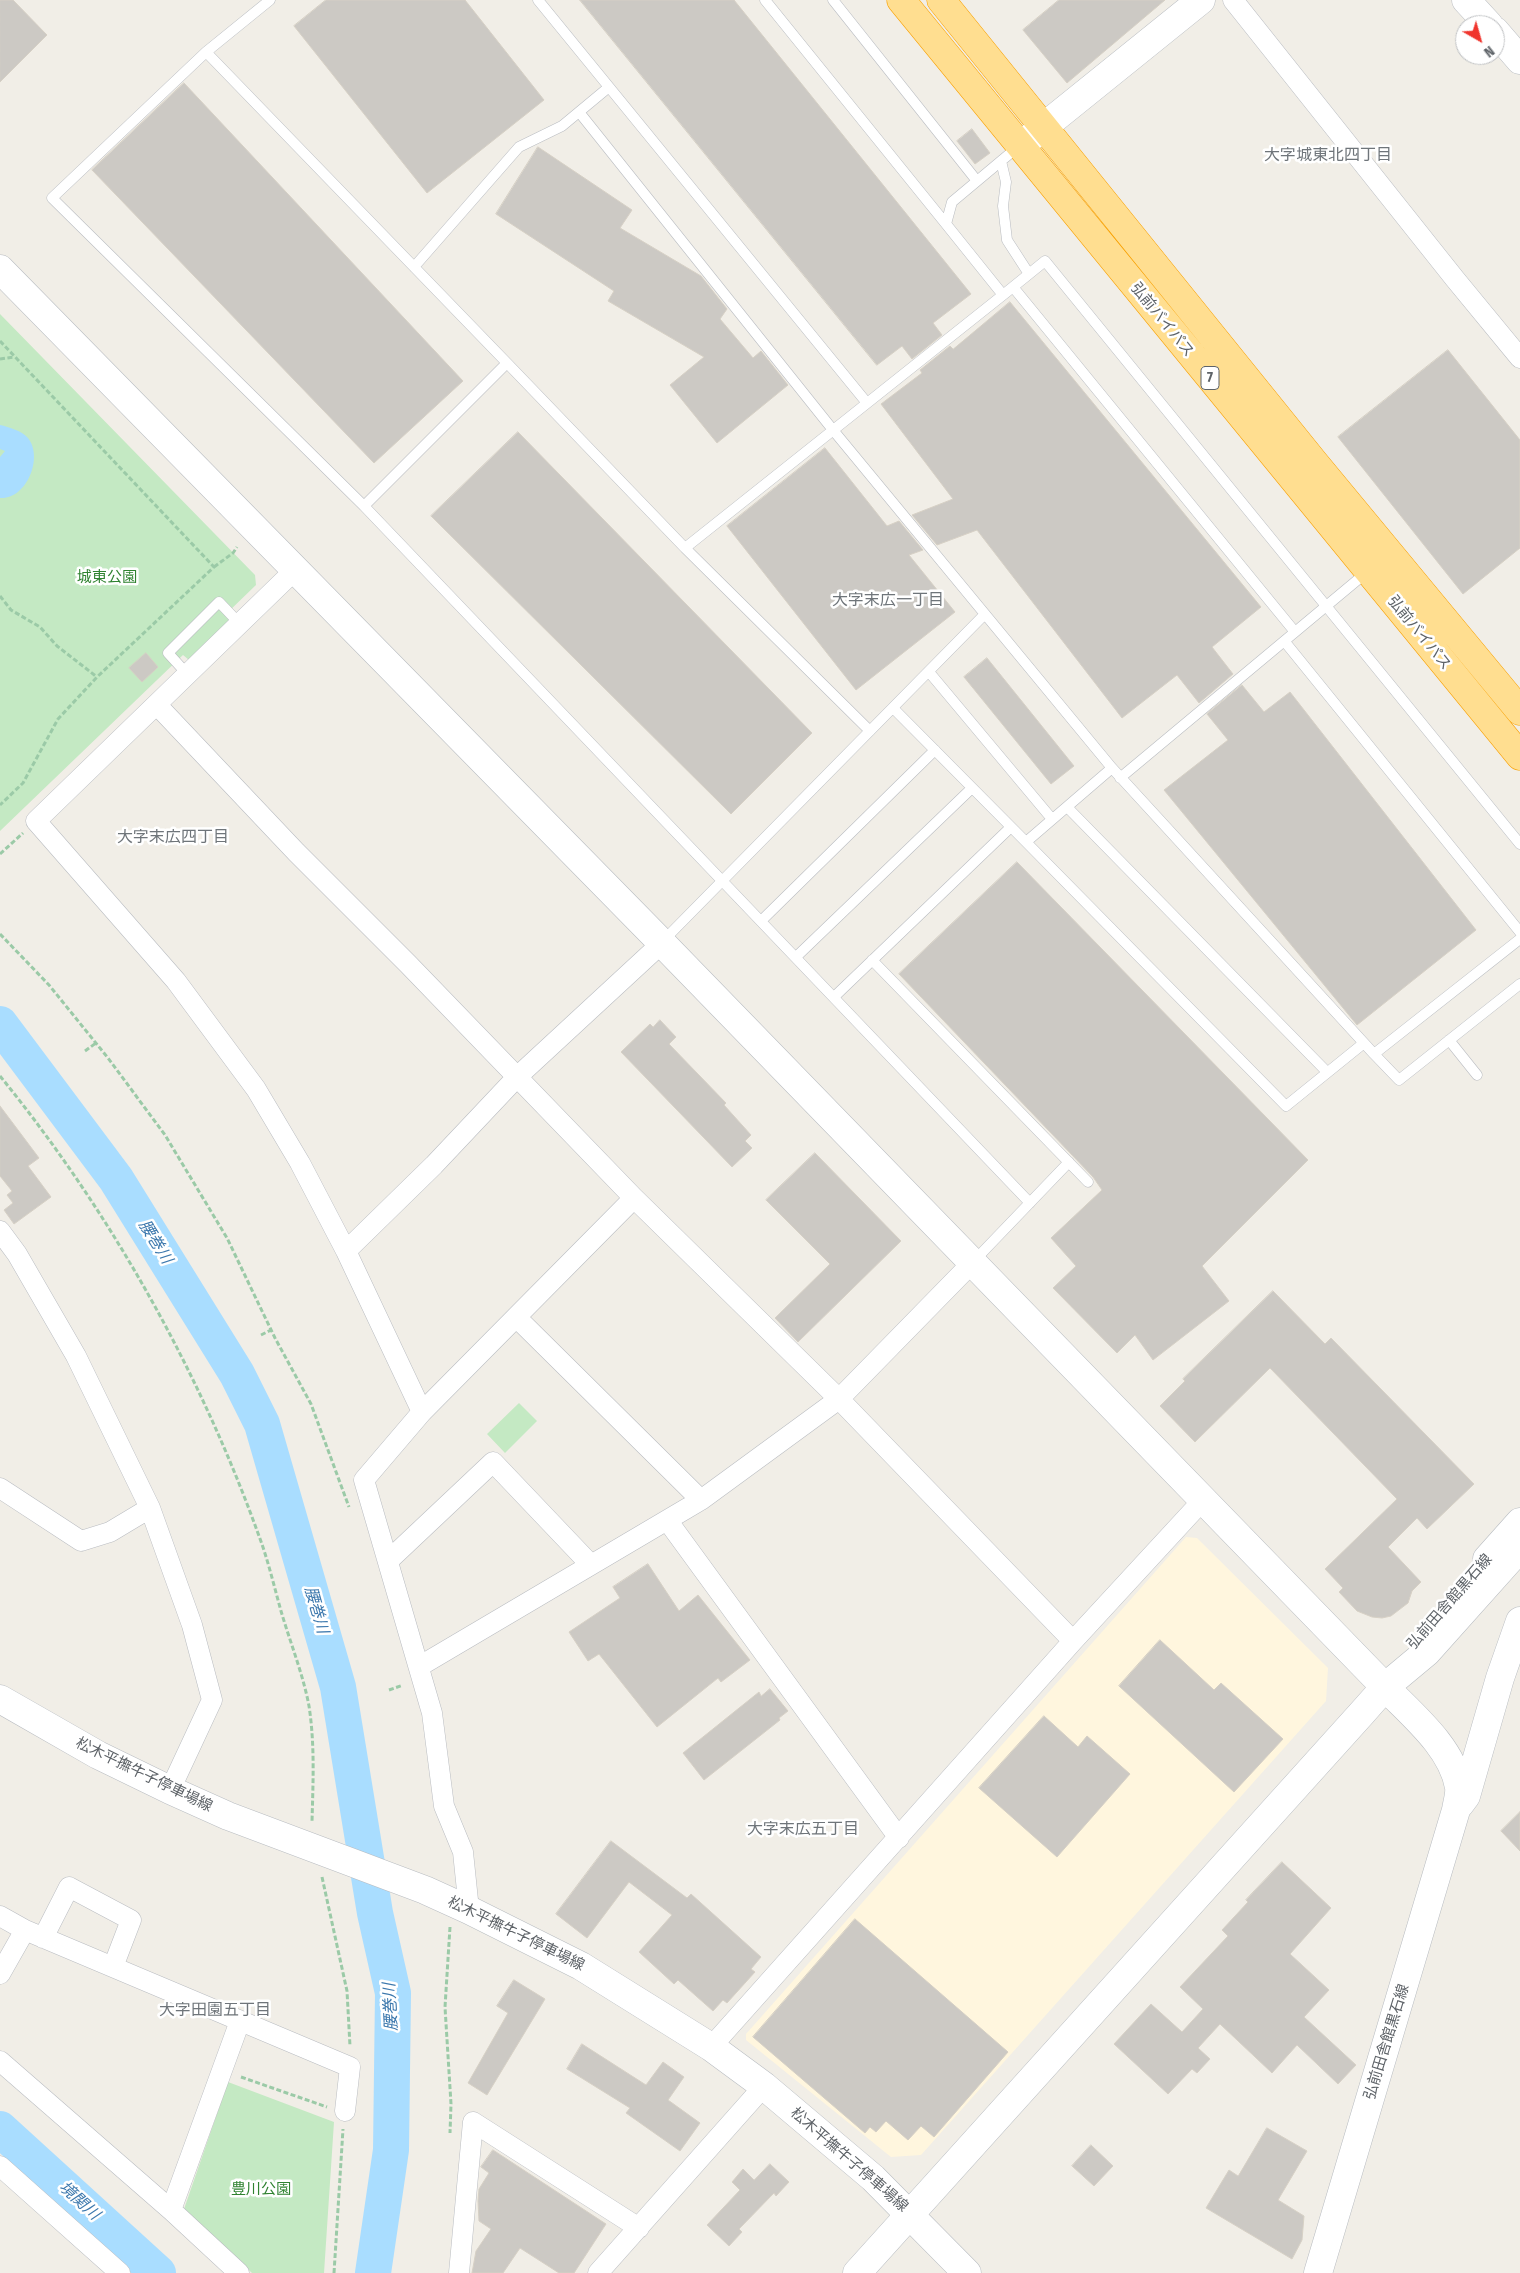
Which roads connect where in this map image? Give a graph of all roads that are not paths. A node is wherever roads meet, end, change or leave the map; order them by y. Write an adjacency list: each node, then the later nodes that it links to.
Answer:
1 (270, 0): 12 (lane)
2 (538, 0): 14 (lane)
3 (765, 0): 19 (lane)
4 (833, 0): 18 (lane)
5 (900, 0): 17 (highway, 弘前バイパス / 7)
6 (941, 0): 16 (highway, 弘前バイパス / 7)
7 (1201, 0): 16 (street)
8 (1233, 0): 25 (street)
9 (1466, 0): 10 (street)
10 (1480, 15)
11 (1505, 43): 13 (street)
12 (206, 52): 20 (lane); 29 (lane)
13 (1520, 60)
14 (609, 86): 15 (lane); 27 (lane)
15 (579, 112): 20 (lane); 28 (lane)
16 (1042, 127): 17 (street); 42 (highway, 弘前バイパス / 7)
17 (1010, 153): 18 (lane); 22 (lane); 32 (highway, 弘前バイパス / 7)
18 (977, 181): 19 (lane)
19 (946, 224): 24 (lane)
20 (414, 267): 26 (lane)
21 (0, 269): 31 (street)
22 (1029, 274): 23 (lane); 33 (lane)
23 (1013, 287): 24 (lane); 36 (lane)
24 (1003, 295): 27 (lane)
25 (1520, 358)
26 (507, 363): 29 (lane); 30 (lane)
27 (867, 403): 28 (lane)
28 (833, 430): 30 (lane); 34 (lane)
29 (364, 506): 54 (lane)
30 (685, 548): 43 (lane)
31 (295, 570): 35 (street); 58 (street)
32 (1368, 571): 33 (lane); 45 (highway, 弘前バイパス / 7)
33 (1326, 605): 36 (lane); 53 (lane)
34 (985, 614): 38 (lane); 46 (lane)
35 (240, 624): 39 (street); 39 (lane)
36 (1295, 632): 37 (lane)
37 (1285, 642): 47 (lane); 56 (lane)
38 (929, 672): 41 (lane); 50 (lane)
39 (188, 675): 40 (street)
40 (157, 706): 68 (street); 74 (street)
41 (893, 708): 43 (lane); 44 (lane)
42 (1520, 711)
43 (870, 731): 54 (lane)
44 (935, 750): 48 (lane); 55 (lane)
45 (1520, 756)
46 (1112, 768): 47 (lane); 49 (lane)
47 (1120, 778): 64 (lane)
48 (972, 788): 51 (lane); 59 (lane)
49 (1067, 807): 50 (lane); 66 (lane)
50 (1052, 820): 52 (lane)
51 (1011, 827): 52 (lane); 60 (lane)
52 (1026, 842): 66 (lane)
53 (1520, 844)
54 (722, 881): 55 (lane); 58 (lane)
55 (761, 921): 59 (lane)
56 (1520, 932)
57 (1520, 939): 65 (lane)
58 (662, 942): 68 (street); 75 (street)
59 (796, 958): 62 (lane)
60 (872, 960): 62 (lane); 69 (lane)
61 (1520, 984): 63 (lane)
62 (834, 997): 72 (lane)
63 (1449, 1040): 65 (lane); 67 (lane)
64 (1364, 1043): 65 (lane); 66 (lane)
65 (1374, 1054)
66 (1327, 1072)
67 (1477, 1075)
68 (517, 1077): 71 (street); 74 (street)
69 (1070, 1162): 70 (lane); 72 (lane)
70 (1088, 1182)
71 (634, 1198): 76 (street); 77 (street)
72 (1030, 1203): 75 (lane)
73 (0, 1231): 82 (street)
74 (346, 1251): 78 (street)
75 (973, 1262): 77 (street); 81 (street)
76 (516, 1317): 78 (street); 80 (street)
77 (839, 1399): 80 (street); 89 (street)
78 (422, 1412): 86 (street)
79 (0, 1488): 82 (street)
80 (701, 1500): 83 (street)
81 (1203, 1500): 89 (street); 91 (street)
82 (150, 1508): 93 (street)
83 (667, 1520): 87 (street); 95 (street)
84 (1520, 1522): 91 (street, 弘前田舎館黒石線)
85 (1520, 1548): 91 (street, 弘前田舎館黒石線)
86 (388, 1561): 87 (street); 90 (street)
87 (591, 1565): 90 (street)
88 (1520, 1621): 94 (street, 弘前田舎館黒石線)
89 (1072, 1641): 95 (street)
90 (420, 1666): 96 (street)
91 (1385, 1687): 94 (street, 弘前田舎館黒石線); 108 (street)
92 (0, 1699): 93 (street, 松木平撫牛子停車場線)
93 (170, 1790): 96 (street, 松木平撫牛子停車場線)
94 (1456, 1810): 116 (street, 弘前田舎館黒石線)
95 (899, 1838): 102 (street)
96 (460, 1906): 102 (street, 松木平撫牛子停車場線)
97 (0, 1916): 98 (street)
98 (34, 1934): 99 (street); 99 (street); 100 (street)
99 (113, 1967): 101 (street)
100 (0, 1974)
101 (240, 2021): 105 (street); 107 (street)
102 (711, 2047): 104 (street, 松木平撫牛子停車場線)
103 (0, 2061): 107 (street)
104 (764, 2086): 108 (street, 松木平撫牛子停車場線); 109 (street)
105 (341, 2116)
106 (0, 2166): 110 (street)
107 (171, 2210): 111 (street)
108 (910, 2214): 114 (street); 115 (street, 松木平撫牛子停車場線)
109 (639, 2228): 112 (street); 113 (street)
110 (120, 2273)
111 (239, 2273)
112 (459, 2273)
113 (598, 2273)
114 (857, 2273)
115 (967, 2273)
116 (1318, 2273)

